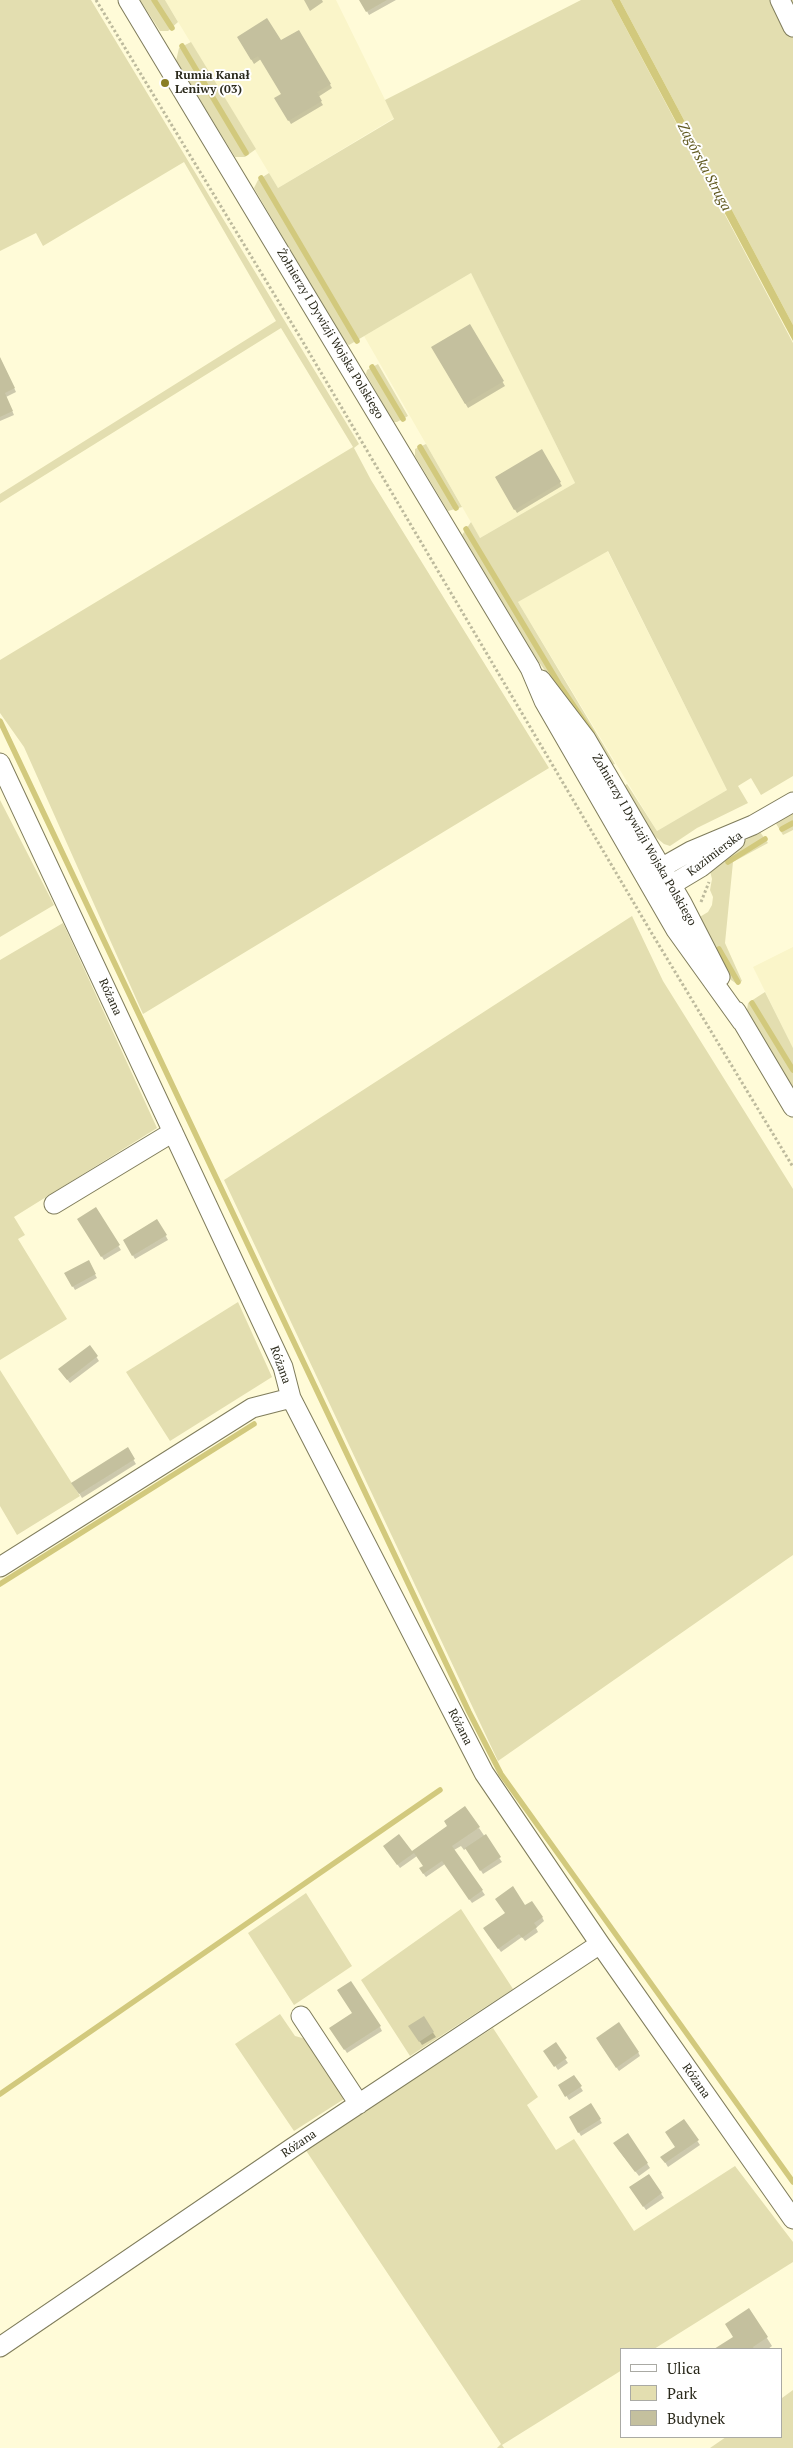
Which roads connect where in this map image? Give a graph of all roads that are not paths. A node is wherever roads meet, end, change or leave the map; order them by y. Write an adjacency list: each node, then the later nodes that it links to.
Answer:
1 (128, 0): 4 (street, Żołnierzy I Dywizji Wojska Polskiego)
2 (780, 0): 3 (street)
3 (793, 27)
4 (530, 668): 8 (street, Żołnierzy I Dywizji Wojska Polskiego); 10 (street, Żołnierzy I Dywizji Wojska Polskiego)
5 (0, 763): 13 (street, Różana)
6 (793, 802): 7 (street, Kazimierska)
7 (753, 825): 8 (street, Kazimierska); 9 (street, Kazimierska)
8 (661, 868): 9 (street, Żołnierzy I Dywizji Wojska Polskiego); 10 (street, Kazimierska)
9 (671, 885): 10 (street, Kazimierska); 11 (street, Żołnierzy I Dywizji Wojska Polskiego)
10 (650, 886): 11 (street, Żołnierzy I Dywizji Wojska Polskiego)
11 (742, 1022): 12 (street, Żołnierzy I Dywizji Wojska Polskiego)
12 (793, 1107)
13 (173, 1132): 14 (street); 15 (street, Różana)
14 (54, 1204)
15 (291, 1398): 16 (street); 17 (street, Różana)
16 (0, 1567)
17 (600, 1944): 19 (street, Różana); 20 (street, Różana)
18 (301, 2016): 19 (street)
19 (359, 2104): 21 (street, Różana)
20 (793, 2219)
21 (0, 2348)

